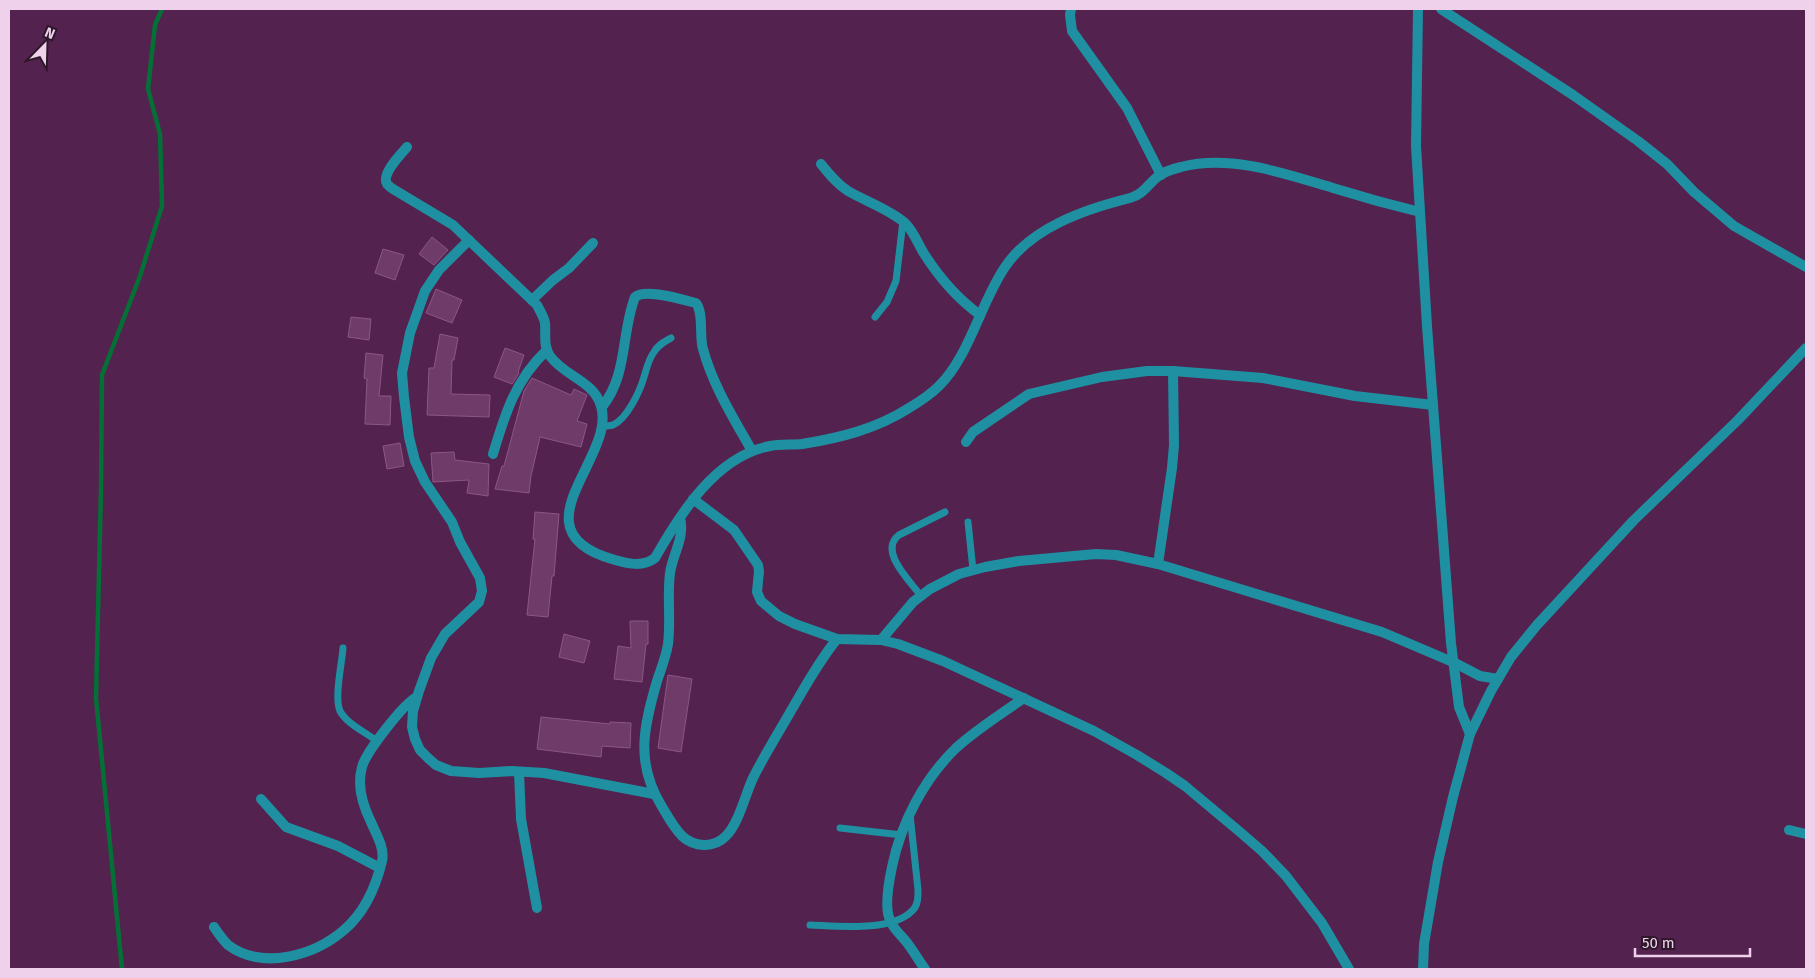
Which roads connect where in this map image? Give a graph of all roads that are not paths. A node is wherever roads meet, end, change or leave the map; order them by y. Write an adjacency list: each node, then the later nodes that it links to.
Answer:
1 (1071, 9): 6 (street)
2 (1418, 9): 7 (street)
3 (1442, 9): 11 (street)
4 (407, 147): 9 (street)
5 (821, 164): 8 (street)
6 (1161, 175): 7 (street); 13 (street)
7 (1420, 212): 19 (street)
8 (903, 222): 13 (street); 14 (lane)
9 (469, 240): 12 (street); 37 (street)
10 (593, 243): 12 (street)
11 (1806, 267)
12 (532, 300): 17 (street)
13 (980, 316): 23 (street)
14 (875, 317)
15 (671, 338): 21 (lane)
16 (1806, 348): 36 (street)
17 (547, 350): 20 (street); 24 (street)
18 (1173, 371): 19 (street); 22 (street); 29 (street)
19 (1433, 405): 35 (street)
20 (602, 407): 21 (street); 23 (street)
21 (601, 427): 27 (street)
22 (966, 442)
23 (752, 452): 25 (street)
24 (493, 454)
25 (693, 498): 27 (street); 32 (street)
26 (945, 512): 31 (lane)
27 (680, 518): 42 (street)
28 (968, 522): 30 (lane)
29 (1158, 564): 30 (street); 35 (street)
30 (974, 570): 31 (street)
31 (921, 596): 33 (street)
32 (837, 639): 33 (street); 42 (street)
33 (881, 640): 38 (street)
34 (343, 648): 40 (lane)
35 (1455, 663): 36 (street); 39 (street)
36 (1498, 679): 39 (street)
37 (417, 697): 40 (street); 41 (street)
38 (1024, 698): 44 (street); 55 (street)
39 (1470, 734): 56 (street)
40 (377, 741): 49 (street)
41 (519, 772): 42 (street); 50 (street)
42 (654, 794)
43 (261, 799): 49 (street)
44 (910, 814): 48 (street); 51 (lane)
45 (840, 828): 48 (lane)
46 (1789, 830): 47 (street)
47 (1806, 834)
48 (902, 835): 51 (street)
49 (380, 868): 53 (street)
50 (537, 908)
51 (891, 922): 52 (lane); 54 (street)
52 (810, 925)
53 (214, 927)
54 (925, 969)
55 (1349, 969)
56 (1423, 969)

